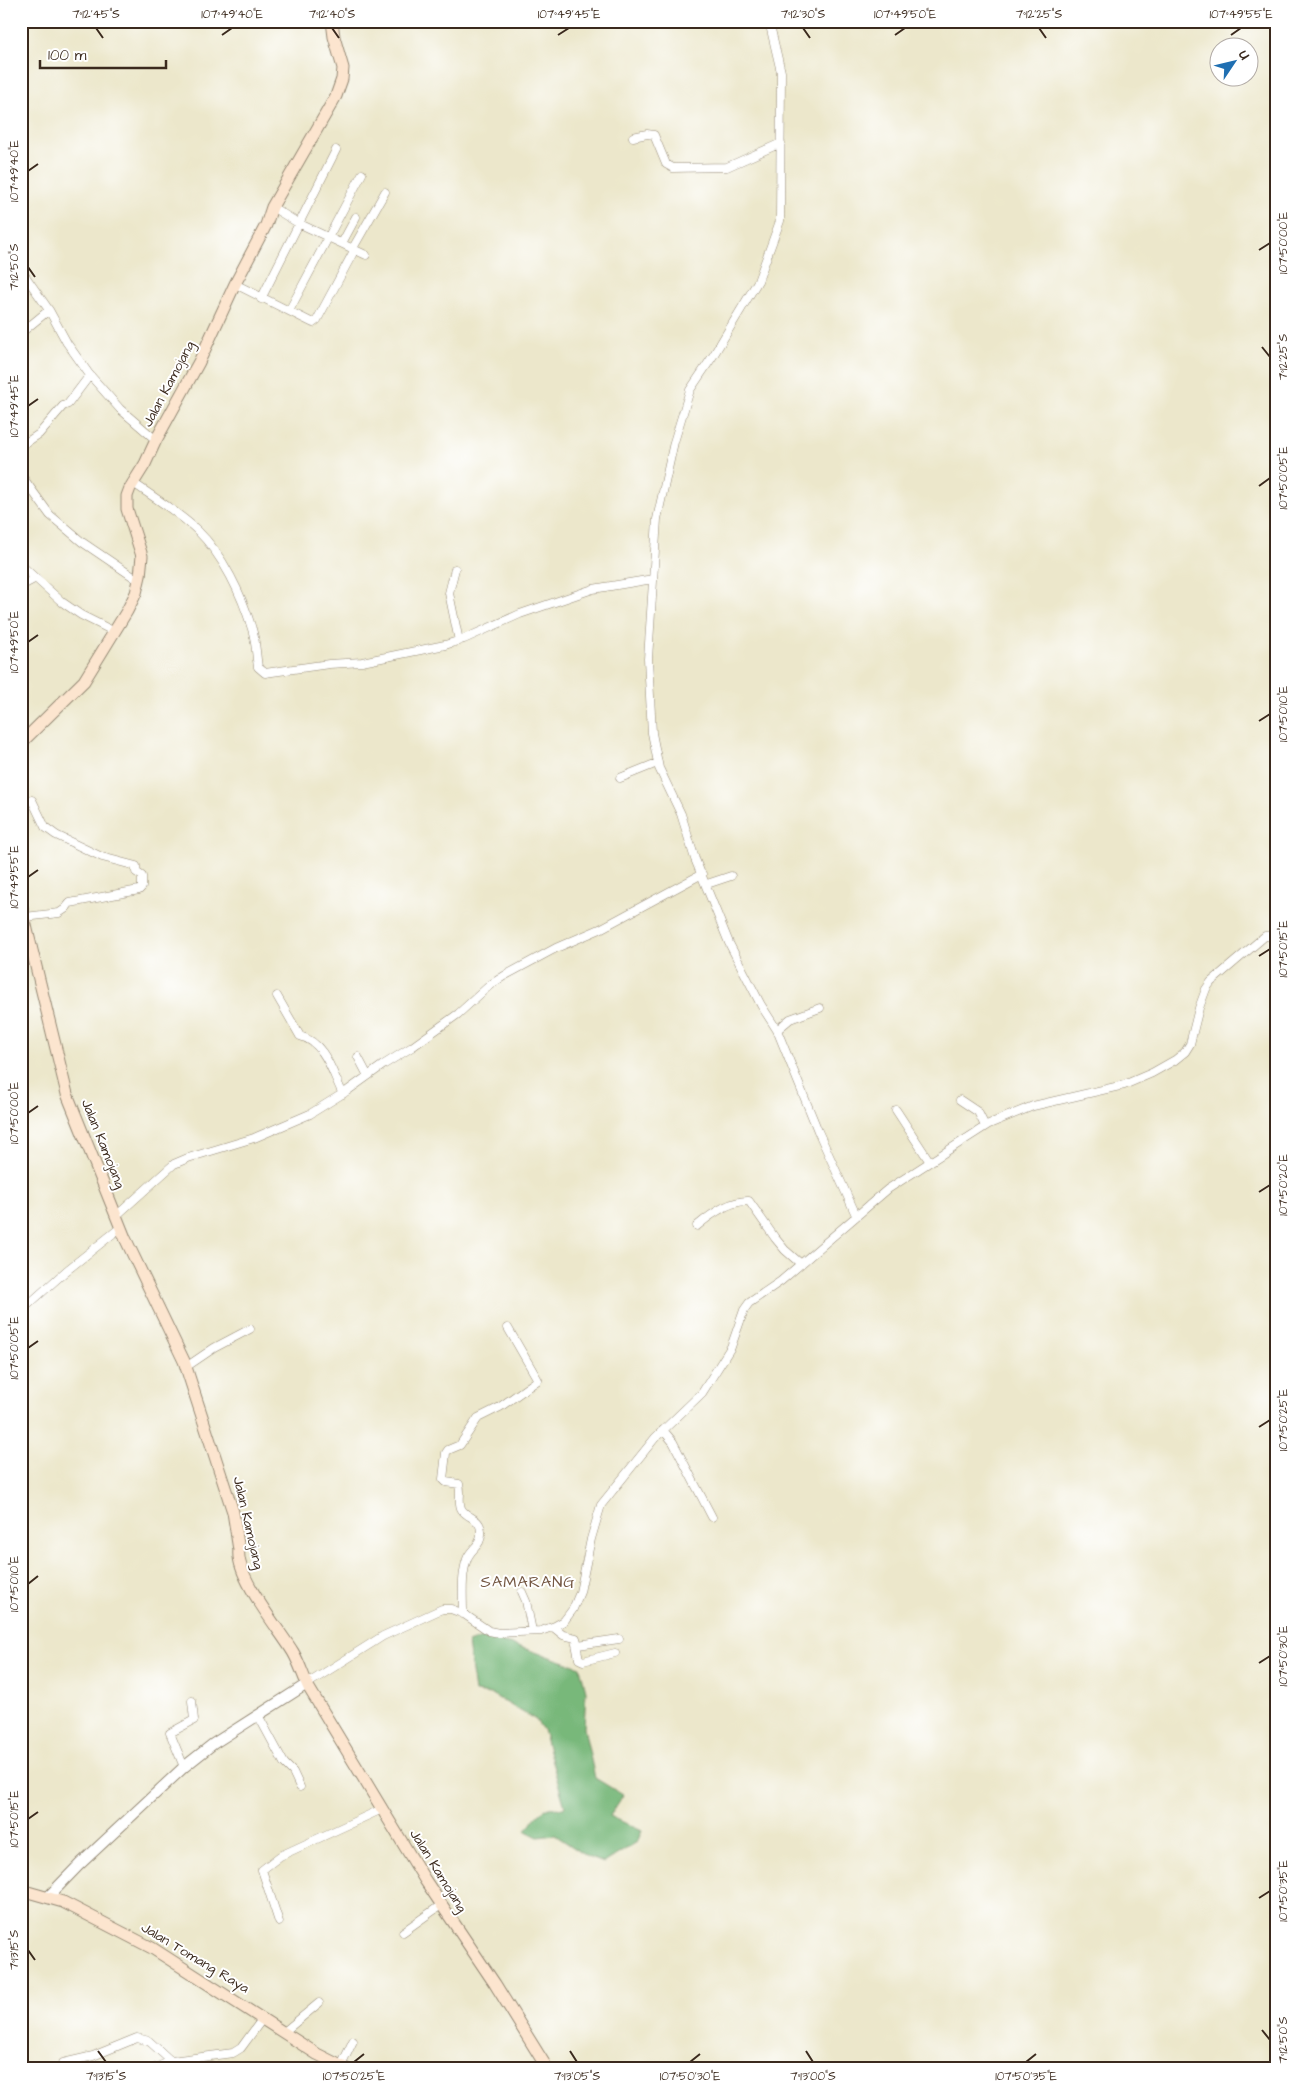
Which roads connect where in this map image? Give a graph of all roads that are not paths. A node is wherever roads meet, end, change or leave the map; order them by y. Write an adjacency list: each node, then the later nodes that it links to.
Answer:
1 (332, 21): 8 (main road, Jalan Kamojang)
2 (769, 21): 4 (street)
3 (633, 136): 4 (street)
4 (781, 143): 29 (street)
5 (336, 150): 10 (street)
6 (362, 174): 11 (street)
7 (384, 192): 13 (street)
8 (272, 207): 10 (street); 16 (main road, Jalan Kamojang)
9 (356, 217): 12 (street)
10 (298, 223): 11 (street); 17 (street)
11 (328, 236): 12 (street); 19 (street)
12 (342, 243): 13 (street)
13 (354, 249): 14 (street); 19 (street)
14 (366, 255)
15 (21, 270): 18 (street)
16 (235, 284): 17 (street); 22 (main road, Jalan Kamojang)
17 (261, 299): 19 (street)
18 (49, 310): 20 (street); 21 (street)
19 (289, 311)
20 (21, 333)
21 (90, 375): 22 (street); 23 (street)
22 (156, 440): 25 (main road, Jalan Kamojang)
23 (21, 446)
24 (21, 475): 30 (street)
25 (132, 482): 30 (main road, Jalan Kamojang); 33 (street)
26 (21, 565): 28 (street)
27 (456, 569): 33 (street)
28 (36, 578): 31 (street); 32 (street)
29 (653, 579): 33 (street); 35 (street)
30 (138, 580): 32 (main road, Jalan Kamojang)
31 (21, 586)
32 (113, 631): 34 (main road, Jalan Kamojang)
33 (459, 641)
34 (21, 743)
35 (657, 763): 36 (street); 38 (street)
36 (620, 778)
37 (21, 801): 41 (street)
38 (702, 874): 40 (street); 47 (street)
39 (730, 876): 40 (street)
40 (707, 884): 45 (street)
41 (23, 911): 54 (main road, Jalan Kamojang)
42 (1276, 936): 51 (street)
43 (277, 996): 48 (street)
44 (820, 1008): 45 (street)
45 (776, 1030): 53 (street)
46 (358, 1057): 47 (street)
47 (368, 1076): 48 (street)
48 (342, 1094): 54 (street)
49 (960, 1100): 51 (street)
50 (896, 1110): 52 (street)
51 (985, 1126): 52 (street)
52 (930, 1162): 53 (street)
53 (856, 1215): 57 (street)
54 (116, 1216): 56 (main road, Jalan Kamojang)
55 (697, 1226): 57 (street)
56 (120, 1228): 58 (street); 61 (main road, Jalan Kamojang)
57 (801, 1264): 62 (street)
58 (21, 1311)
59 (508, 1328): 65 (street)
60 (250, 1329): 61 (street)
61 (186, 1367): 71 (main road, Jalan Kamojang)
62 (662, 1430): 63 (street); 66 (street)
63 (712, 1517)
64 (522, 1592): 67 (street)
65 (463, 1614): 67 (street); 71 (street)
66 (553, 1627): 67 (street); 69 (street)
67 (532, 1631)
68 (619, 1639): 69 (street)
69 (576, 1644): 70 (street)
70 (615, 1653)
71 (307, 1684): 73 (street); 76 (main road, Jalan Kamojang)
72 (192, 1701): 74 (street)
73 (258, 1716): 74 (street); 75 (street)
74 (184, 1767): 78 (street)
75 (300, 1787)
76 (382, 1809): 79 (main road, Jalan Kamojang); 80 (street)
77 (21, 1890): 78 (main road, Jalan Tomang Raya)
78 (48, 1897): 83 (main road, Jalan Tomang Raya)
79 (441, 1905): 81 (street); 90 (main road, Jalan Kamojang)
80 (278, 1922)
81 (403, 1932)
82 (319, 2003): 84 (street)
83 (263, 2018): 84 (main road, Jalan Tomang Raya); 86 (street)
84 (284, 2032): 88 (main road, Jalan Tomang Raya)
85 (353, 2041): 88 (street)
86 (170, 2061): 87 (street); 89 (street)
87 (157, 2067)
88 (343, 2067)
89 (62, 2068)
90 (547, 2068)

